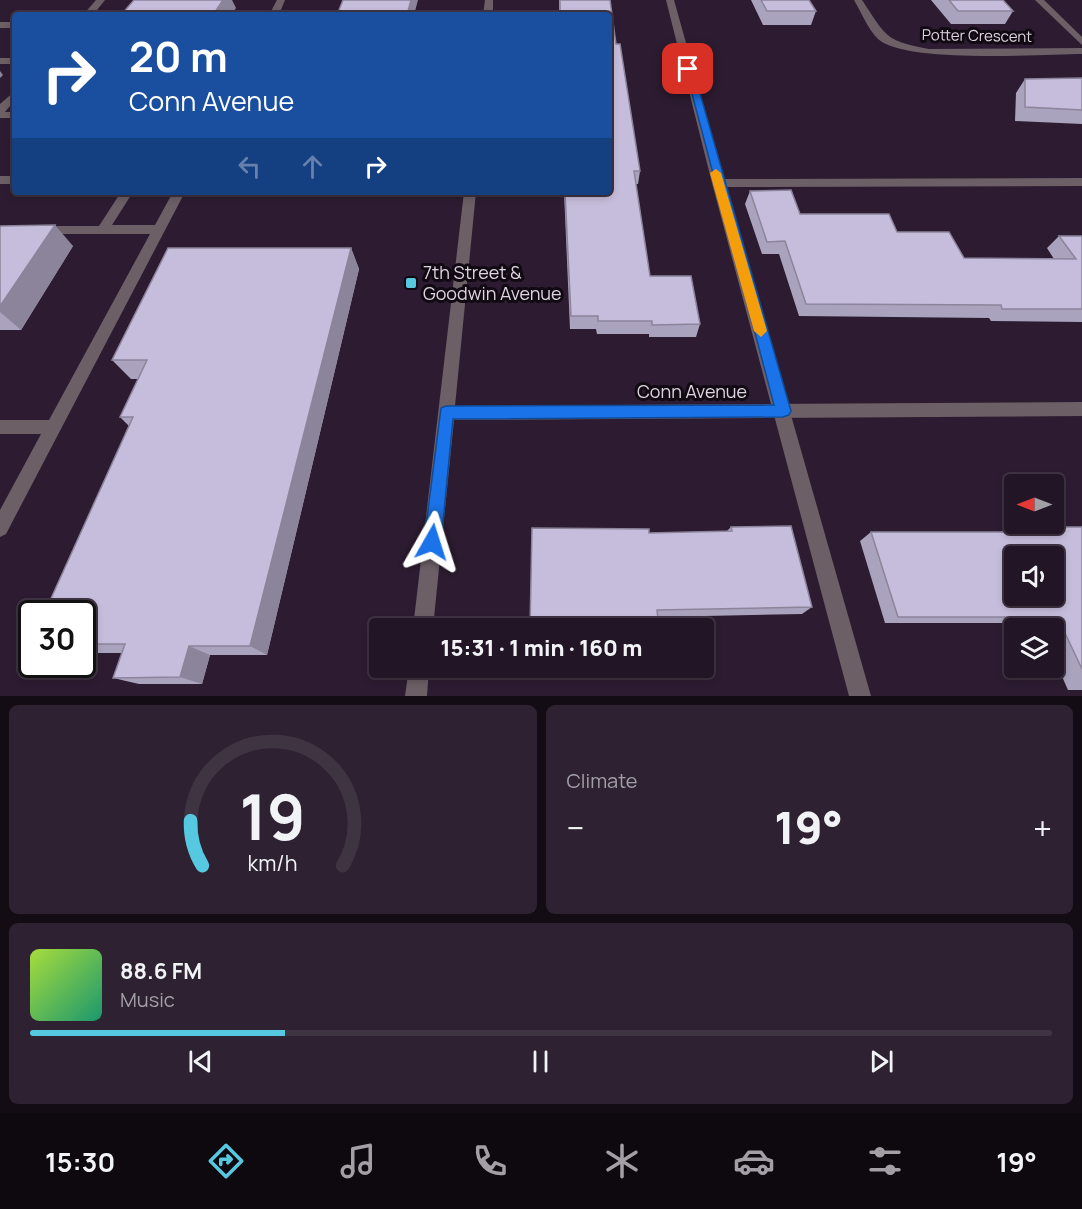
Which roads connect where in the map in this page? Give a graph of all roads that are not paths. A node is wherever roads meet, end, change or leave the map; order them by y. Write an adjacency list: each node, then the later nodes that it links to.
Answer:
1 (101, 0): 5 (street)
2 (670, 0): 11 (street)
3 (858, 0): 7 (street, Potter Crescent)
4 (1039, 0): 6 (street)
5 (91, 12)
6 (1082, 42)
7 (1082, 51)
8 (12, 98): 9 (street)
9 (0, 113)
10 (1082, 182): 11 (street)
11 (718, 183): 19 (street)
12 (125, 195): 17 (street)
13 (177, 195): 15 (street)
14 (470, 195): 20 (street)
15 (160, 229): 17 (street); 22 (street)
16 (0, 230): 17 (street)
17 (103, 230)
18 (1082, 409): 19 (street, Conn Avenue)
19 (783, 411): 20 (street, Conn Avenue); 27 (street)
20 (446, 412): 24 (street)
21 (0, 427): 22 (street)
22 (54, 427): 23 (street)
23 (0, 528)
24 (424, 618)
25 (418, 678): 26 (street)
26 (416, 696)
27 (860, 696)

